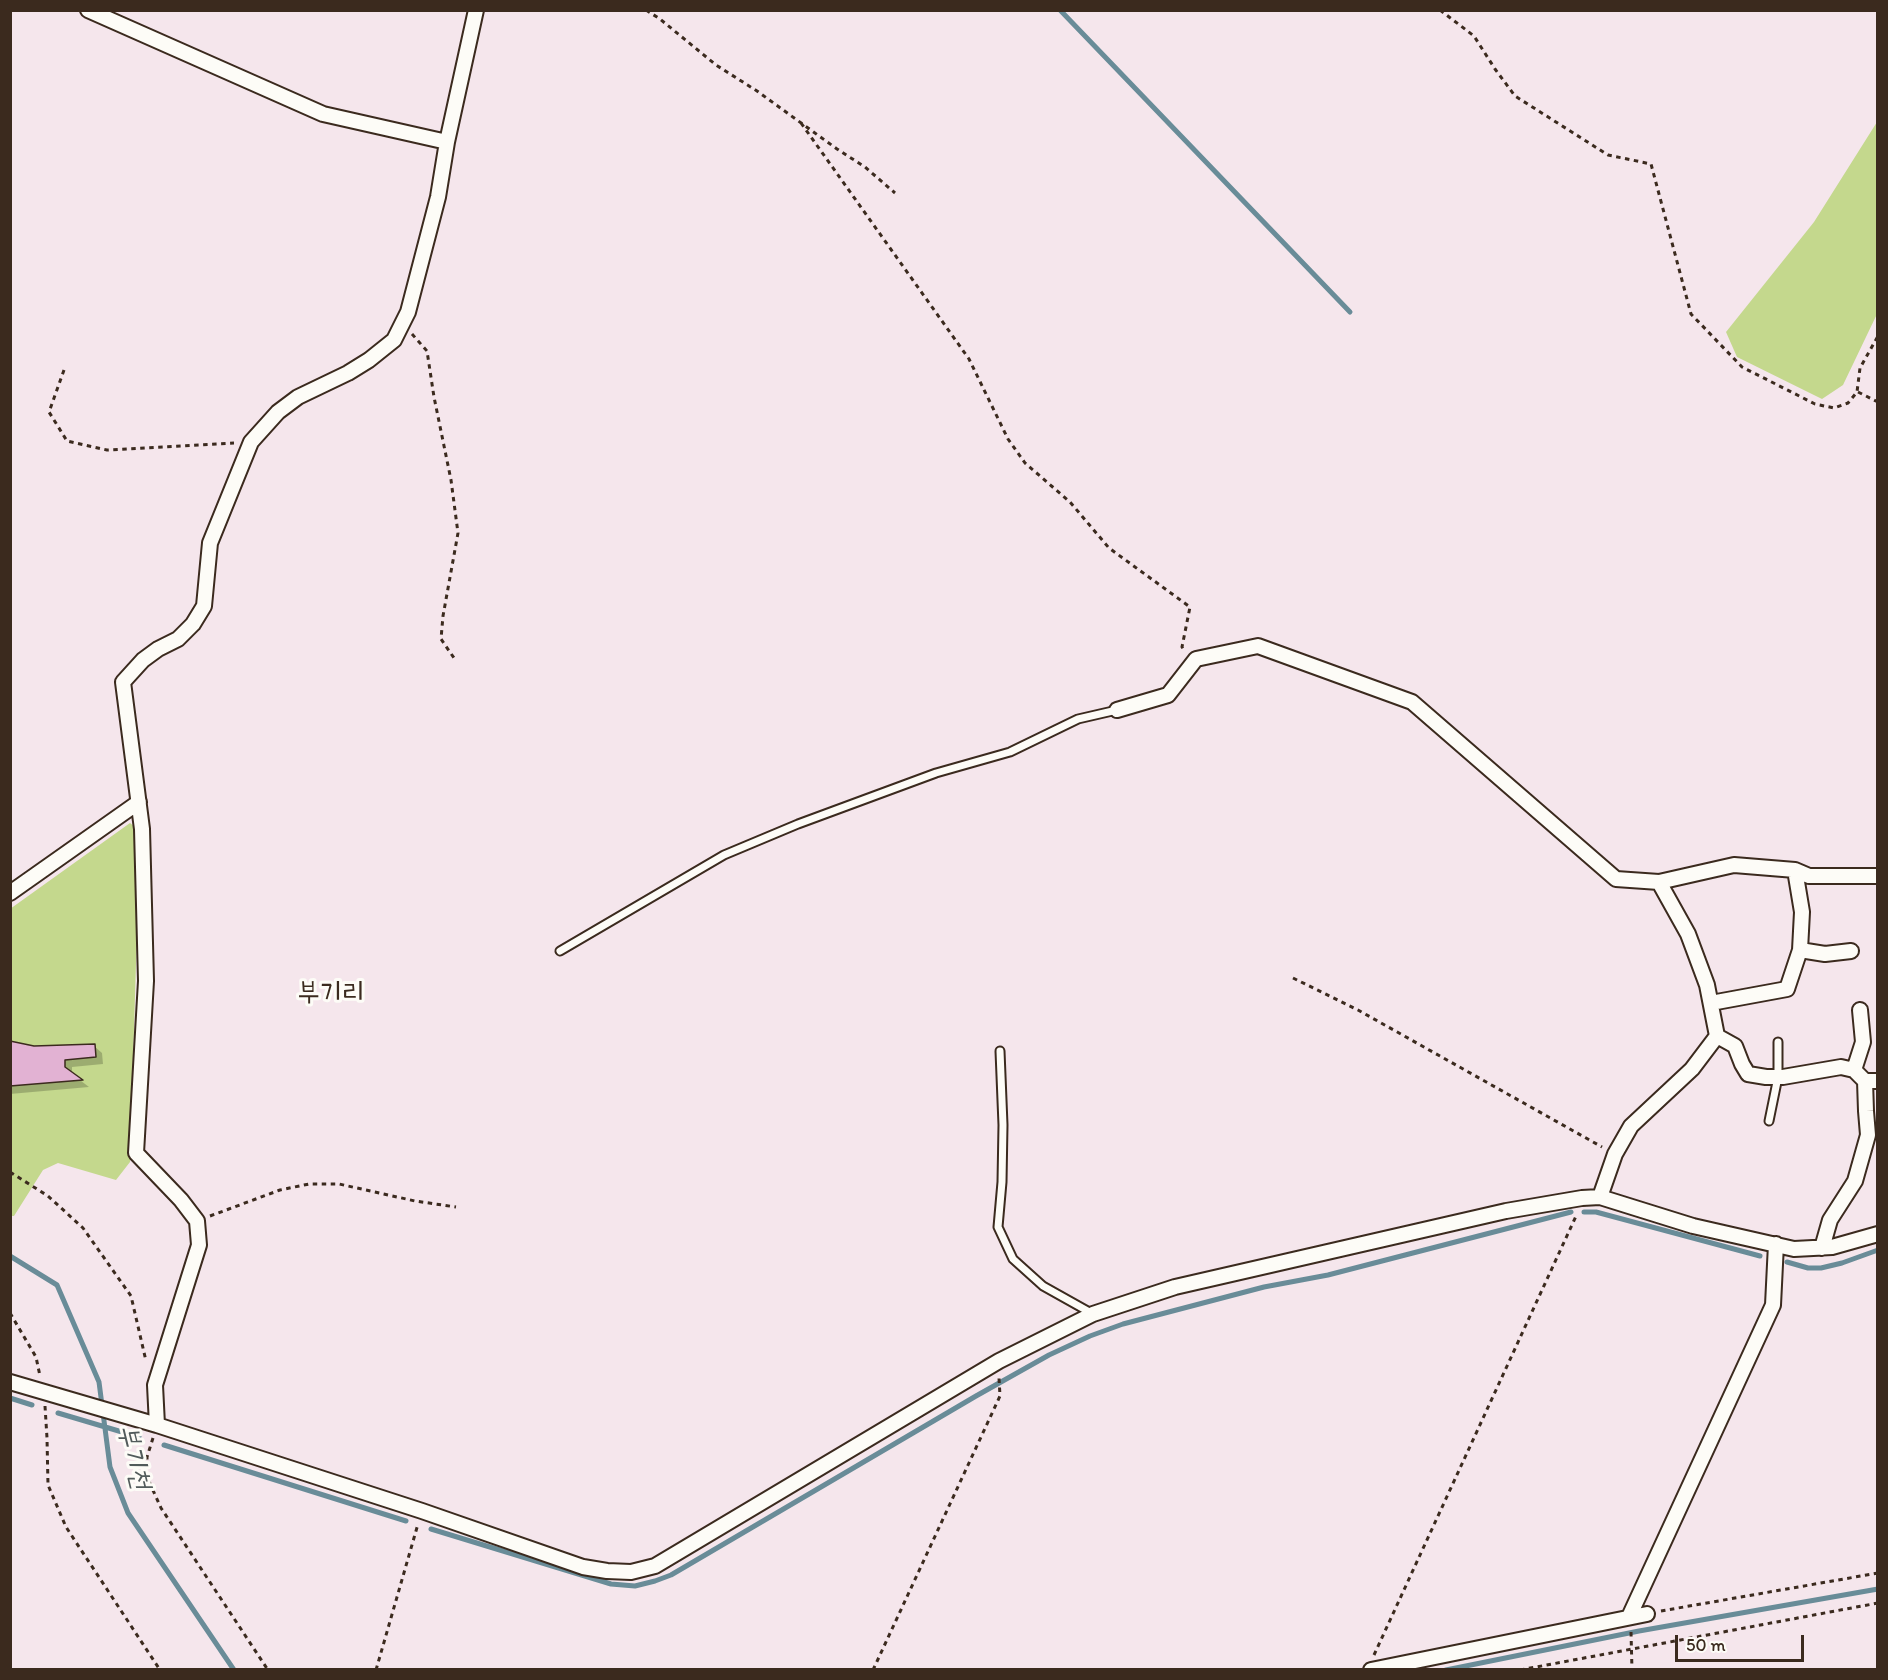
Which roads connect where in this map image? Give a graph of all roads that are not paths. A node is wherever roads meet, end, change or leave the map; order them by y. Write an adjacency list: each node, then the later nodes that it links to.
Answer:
1 (88, 10): 3 (street)
2 (476, 10): 3 (street)
3 (447, 142): 5 (street)
4 (1117, 710): 8 (street); 11 (lane)
5 (139, 802): 9 (street); 28 (street)
6 (1795, 870): 7 (street); 8 (street); 10 (street)
7 (1878, 876)
8 (1659, 882): 13 (street)
9 (10, 893)
10 (1800, 950): 12 (street); 13 (street)
11 (560, 951)
12 (1851, 951)
13 (1711, 1003): 15 (street)
14 (1860, 1010): 18 (street)
15 (1717, 1036): 19 (street); 22 (street)
16 (1778, 1042): 19 (lane)
17 (1000, 1051): 26 (lane)
18 (1854, 1070): 19 (street); 20 (street)
19 (1778, 1077): 21 (lane)
20 (1871, 1081): 25 (street)
21 (1769, 1120)
22 (1600, 1197): 24 (street); 26 (street)
23 (1878, 1234): 25 (street)
24 (1776, 1244): 25 (street); 30 (street)
25 (1822, 1248)
26 (1093, 1314): 28 (street)
27 (10, 1382): 28 (street)
28 (157, 1425)
29 (1647, 1614): 30 (street)
30 (1629, 1617): 31 (street)
31 (1372, 1664)

